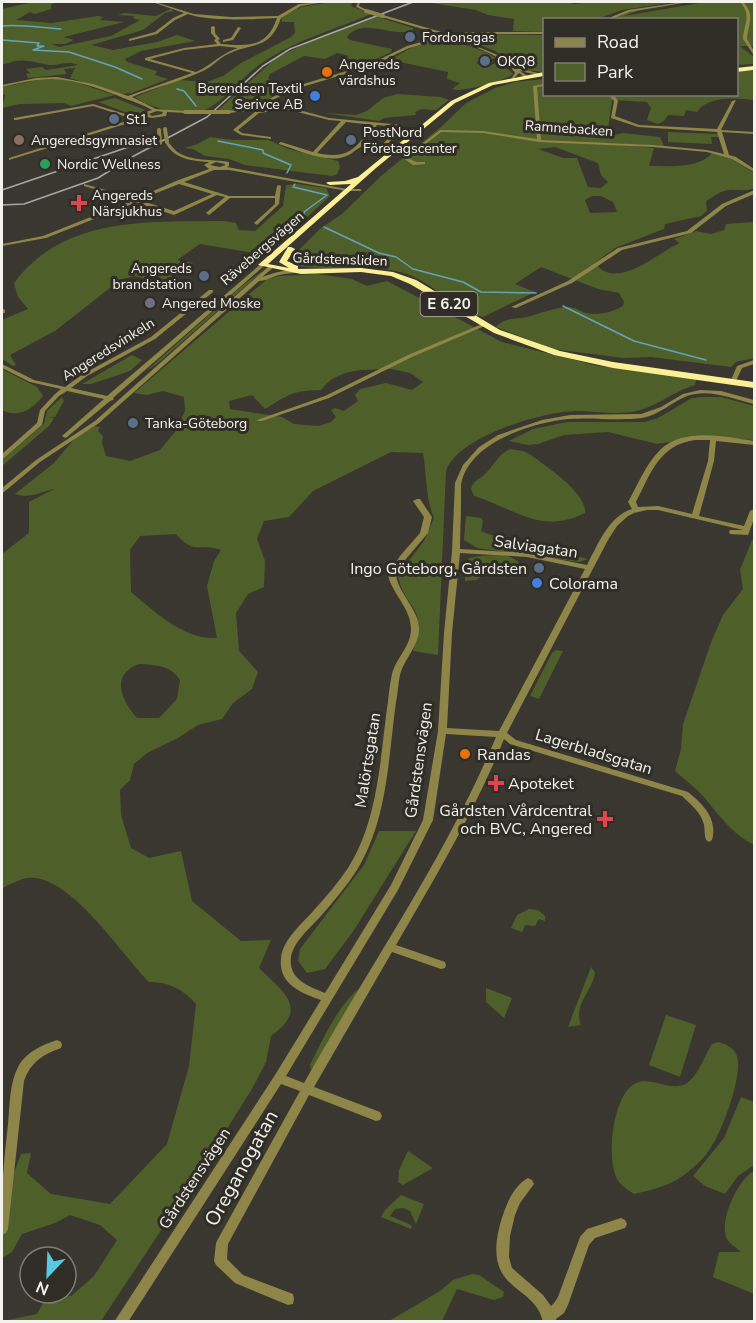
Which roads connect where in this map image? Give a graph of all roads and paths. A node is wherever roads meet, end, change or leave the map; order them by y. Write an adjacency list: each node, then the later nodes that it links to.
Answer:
1 (156, 2): 8 (street)
2 (323, 2): 9 (street)
3 (359, 2): 14 (street, bridge)
4 (687, 2): 7 (street)
5 (694, 2): 7 (street)
6 (742, 2): 26 (street)
7 (680, 3): 12 (street)
8 (187, 14): 10 (street); 20 (street)
9 (279, 16): 11 (street); 23 (street)
10 (212, 17): 11 (street); 13 (street)
11 (217, 18): 13 (street)
12 (610, 18)
13 (213, 27): 21 (street)
14 (414, 27): 18 (street); 19 (street)
15 (239, 28): 21 (street)
16 (543, 33): 17 (street)
17 (451, 36): 19 (street); 25 (street)
18 (438, 37): 19 (street); 41 (street)
19 (445, 37): 25 (street)
20 (130, 40)
21 (222, 43): 22 (street); 23 (street)
22 (189, 48): 24 (street); 27 (street)
23 (245, 48): 32 (street)
24 (197, 52)
25 (488, 52): 30 (street)
26 (754, 53)
27 (157, 55): 28 (street); 32 (street)
28 (172, 59)
29 (754, 67): 31 (highway)
30 (515, 69): 33 (street); 34 (street); 35 (street)
31 (738, 69)
32 (197, 73): 39 (street)
33 (543, 75): 34 (highway)
34 (526, 77): 35 (highway, Rävebergsvägen); 75 (highway, Rävebergsvägen)
35 (513, 78): 69 (highway, Rävebergsvägen)
36 (543, 85): 55 (street)
37 (2, 86): 39 (street)
38 (612, 96): 52 (street)
39 (127, 98): 43 (street)
40 (734, 101): 52 (street)
41 (268, 103): 42 (street); 44 (street, bridge)
42 (287, 106): 49 (street); 54 (street)
43 (154, 110): 44 (street); 45 (street)
44 (164, 114): 46 (street); 51 (street)
45 (147, 116): 46 (street); 48 (street)
46 (155, 117): 51 (street)
47 (16, 119): 48 (street)
48 (139, 119): 61 (street)
49 (344, 121): 50 (street); 59 (street)
50 (376, 123): 57 (street); 57 (street)
51 (162, 129): 58 (street, bridge)
52 (719, 131): 53 (street); 60 (street)
53 (754, 133)
54 (269, 138)
55 (539, 141): 60 (street, Ramnebacken); 63 (street, Ramnebacken)
56 (281, 143): 59 (street)
57 (359, 146): 59 (street)
58 (167, 149): 62 (street); 65 (street)
59 (315, 153)
60 (727, 155): 68 (street, Ramnebacken)
61 (11, 159)
62 (215, 161): 64 (street); 65 (street)
63 (423, 163)
64 (228, 164): 66 (street); 71 (street)
65 (206, 165): 67 (street); 78 (street)
66 (222, 168): 67 (street); 74 (street)
67 (214, 169): 70 (street)
68 (754, 171)
69 (367, 172): 71 (highway); 74 (highway, Rävebergsvägen)
70 (178, 182): 77 (street); 82 (street)
71 (330, 183): 74 (street)
72 (86, 185): 81 (street)
73 (279, 186): 80 (street)
74 (349, 188): 75 (street); 88 (highway, Rävebergsvägen)
75 (360, 190): 87 (highway, Rävebergsvägen)
76 (754, 192): 94 (street)
77 (215, 194): 79 (street); 82 (street)
78 (136, 196): 81 (street); 82 (street)
79 (229, 197): 80 (street); 84 (street)
80 (278, 197): 85 (street)
81 (125, 199): 83 (street); 86 (street)
82 (141, 200): 83 (street)
83 (131, 203): 86 (street)
84 (208, 213)
85 (256, 223)
86 (2, 244)
87 (291, 249): 89 (highway, Rävebergsvägen); 91 (highway, E 6.20)
88 (262, 265): 89 (highway, Gårdstensliden / E 6.20); 104 (street, Rävebergsvägen)
89 (271, 267): 90 (highway, Gårdstensliden / E 6.20); 92 (street, Rävebergsvägen)
90 (297, 272): 91 (highway, Gårdstensliden / E 6.20); 92 (street, Rävebergsvägen)
91 (318, 272): 97 (highway, Gårdstensliden / E 6.20)
92 (250, 286): 105 (street, Rävebergsvägen)
93 (211, 291): 96 (street, Angeredsvinkeln)
94 (514, 307)
95 (165, 316): 96 (street)
96 (169, 325): 103 (street, Angeredsvinkeln)
97 (484, 325): 100 (highway, Gårdstensliden / E 6.20); 107 (street)
98 (754, 362): 100 (street)
99 (2, 366): 103 (street)
100 (734, 378): 101 (highway, Gårdstensliden / E 6.20); 102 (highway, Gårdstensliden / E 6.20)
101 (754, 380)
102 (754, 385)
103 (63, 388): 104 (street); 110 (street, Angeredsvinkeln)
104 (110, 399): 105 (street); 111 (street, Rävebergsvägen)
105 (120, 401): 111 (street, Rävebergsvägen)
106 (754, 402): 118 (street, Gårdstensvägen)
107 (260, 420)
108 (713, 439): 109 (street); 113 (street); 115 (street)
109 (754, 443)
110 (2, 457)
111 (2, 489)
112 (417, 501): 125 (street, Malörtsgatan)
113 (636, 509): 115 (street); 119 (street, Salviagatan)
114 (754, 511): 116 (street)
115 (695, 517): 116 (street)
116 (747, 529): 117 (street)
117 (733, 532)
118 (456, 551): 119 (street, Salviagatan); 120 (street, Gårdstensvägen)
119 (588, 567): 121 (street, Oreganogatan)
120 (442, 731): 121 (street, Lagerbladsgatan); 125 (street, Gårdstensvägen)
121 (503, 734): 122 (street, Lagerbladsgatan); 123 (street, Oreganogatan)
122 (709, 838)
123 (391, 947): 124 (street); 128 (street, Oreganogatan)
124 (441, 965)
125 (327, 998): 127 (street, Gårdstensvägen)
126 (57, 1045): 132 (street)
127 (279, 1078): 128 (street); 135 (street, Gårdstensvägen)
128 (307, 1089): 129 (street); 133 (street, Oreganogatan)
129 (376, 1116)
130 (528, 1184): 134 (street)
131 (621, 1224): 134 (street)
132 (2, 1228)
133 (288, 1299)
134 (549, 1319)
135 (120, 1322)

